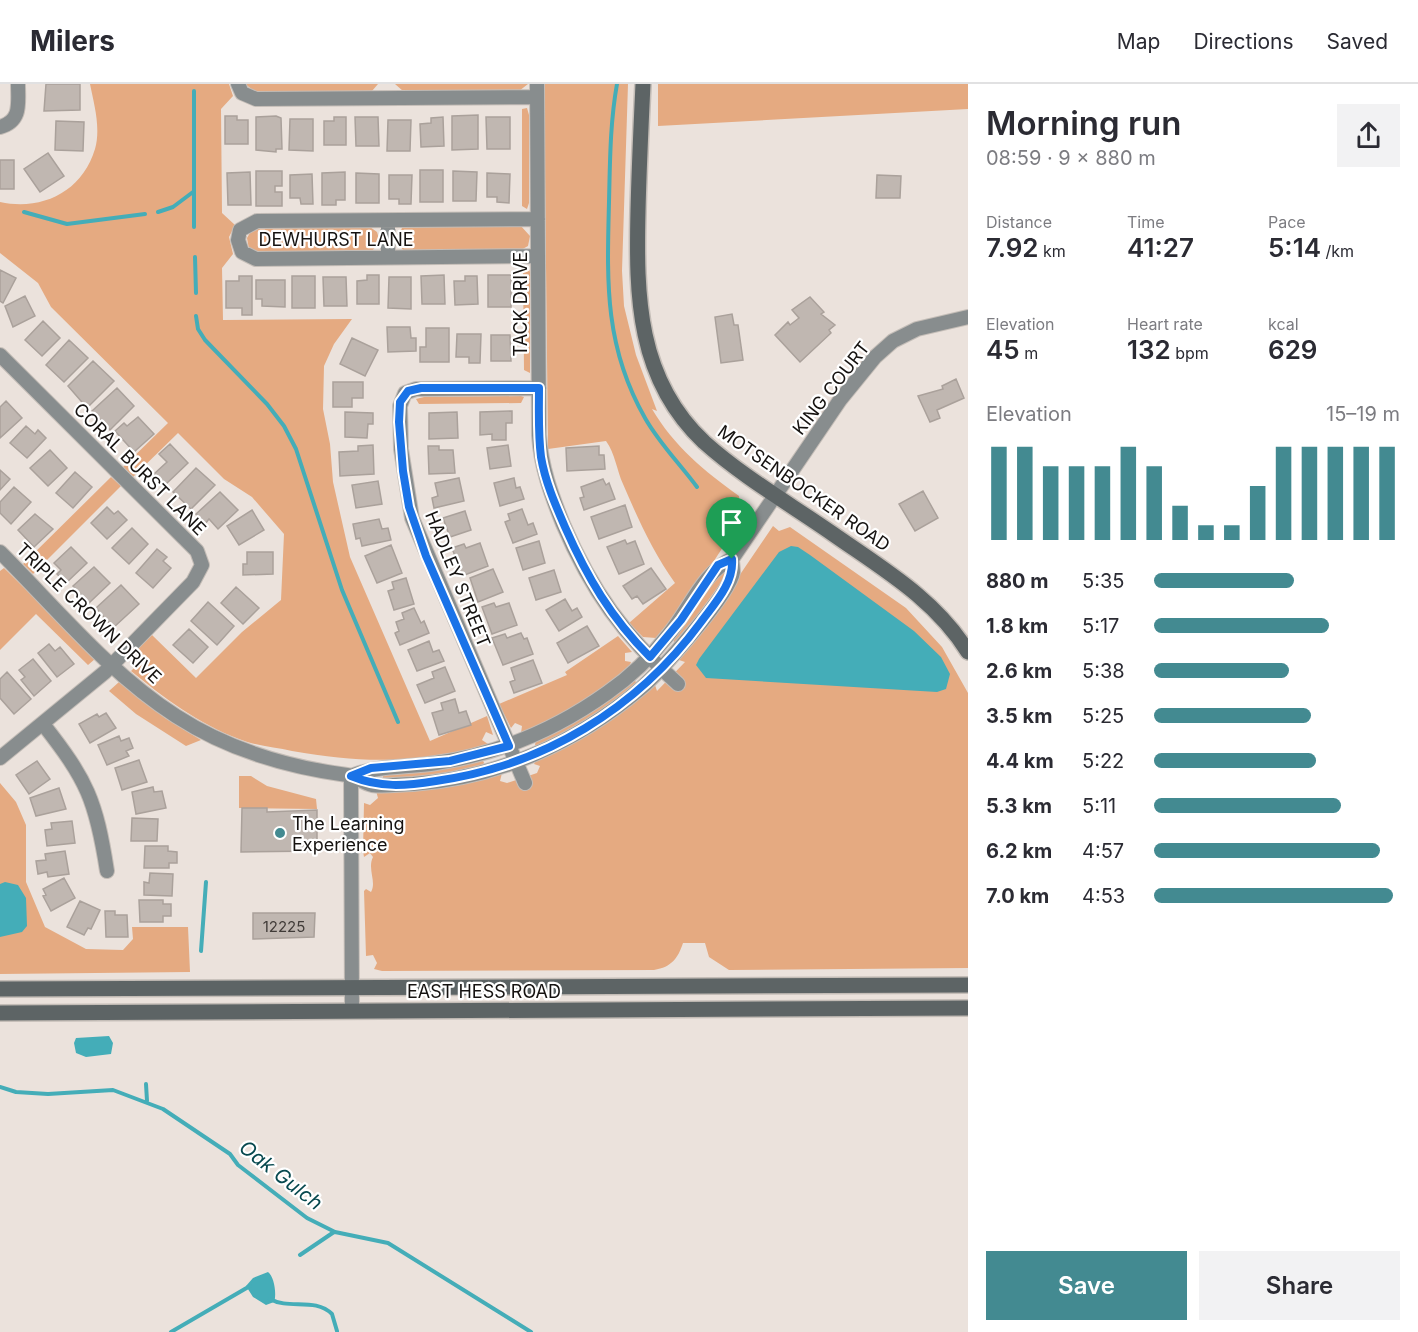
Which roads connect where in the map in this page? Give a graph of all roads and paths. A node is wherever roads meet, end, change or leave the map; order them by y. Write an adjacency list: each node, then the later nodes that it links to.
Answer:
1 (18, 84): 6 (street)
2 (238, 84): 4 (street)
3 (643, 84): 14 (main road, MOTSENBOCKER ROAD)
4 (387, 91): 5 (street)
5 (537, 91): 7 (street, TACK DRIVE)
6 (11, 126)
7 (538, 219): 8 (street, DEWHURST LANE); 9 (street, TACK DRIVE)
8 (388, 221): 10 (street); 10 (street, DEWHURST LANE)
9 (538, 256): 10 (street, DEWHURST LANE); 13 (street, TACK DRIVE)
10 (388, 258)
11 (968, 317): 14 (street, KING COURT)
12 (0, 355): 19 (street, CORAL BURST LANE)
13 (539, 388): 18 (street, TACK DRIVE); 23 (street, HADLEY STREET)
14 (774, 494): 16 (street, TRIPLE CROWN DRIVE); 17 (main road, MOTSENBOCKER ROAD)
15 (0, 552): 19 (street, TRIPLE CROWN DRIVE)
16 (732, 559): 18 (street, TRIPLE CROWN DRIVE); 20 (street, TRIPLE CROWN DRIVE)
17 (968, 652)
18 (650, 657): 20 (street, TACK DRIVE); 23 (street, TRIPLE CROWN DRIVE)
19 (112, 664): 22 (street, CORAL BURST LANE); 26 (street, TRIPLE CROWN DRIVE)
20 (661, 669): 21 (street, TACK DRIVE); 25 (street, TRIPLE CROWN DRIVE)
21 (678, 684)
22 (43, 724): 24 (street, CORAL BURST LANE); 28 (street)
23 (509, 746): 25 (street, HADLEY STREET); 26 (street, TRIPLE CROWN DRIVE)
24 (0, 758)
25 (516, 762): 26 (street, TRIPLE CROWN DRIVE); 27 (street, HADLEY STREET)
26 (351, 776): 30 (street)
27 (525, 783)
28 (107, 871)
29 (968, 985): 30 (main road, EAST HESS ROAD)
30 (351, 987): 31 (main road, EAST HESS ROAD); 33 (street)
31 (0, 989)
32 (968, 1008): 33 (main road, EAST HESS ROAD)
33 (352, 1011): 34 (main road, EAST HESS ROAD)
34 (0, 1013)

